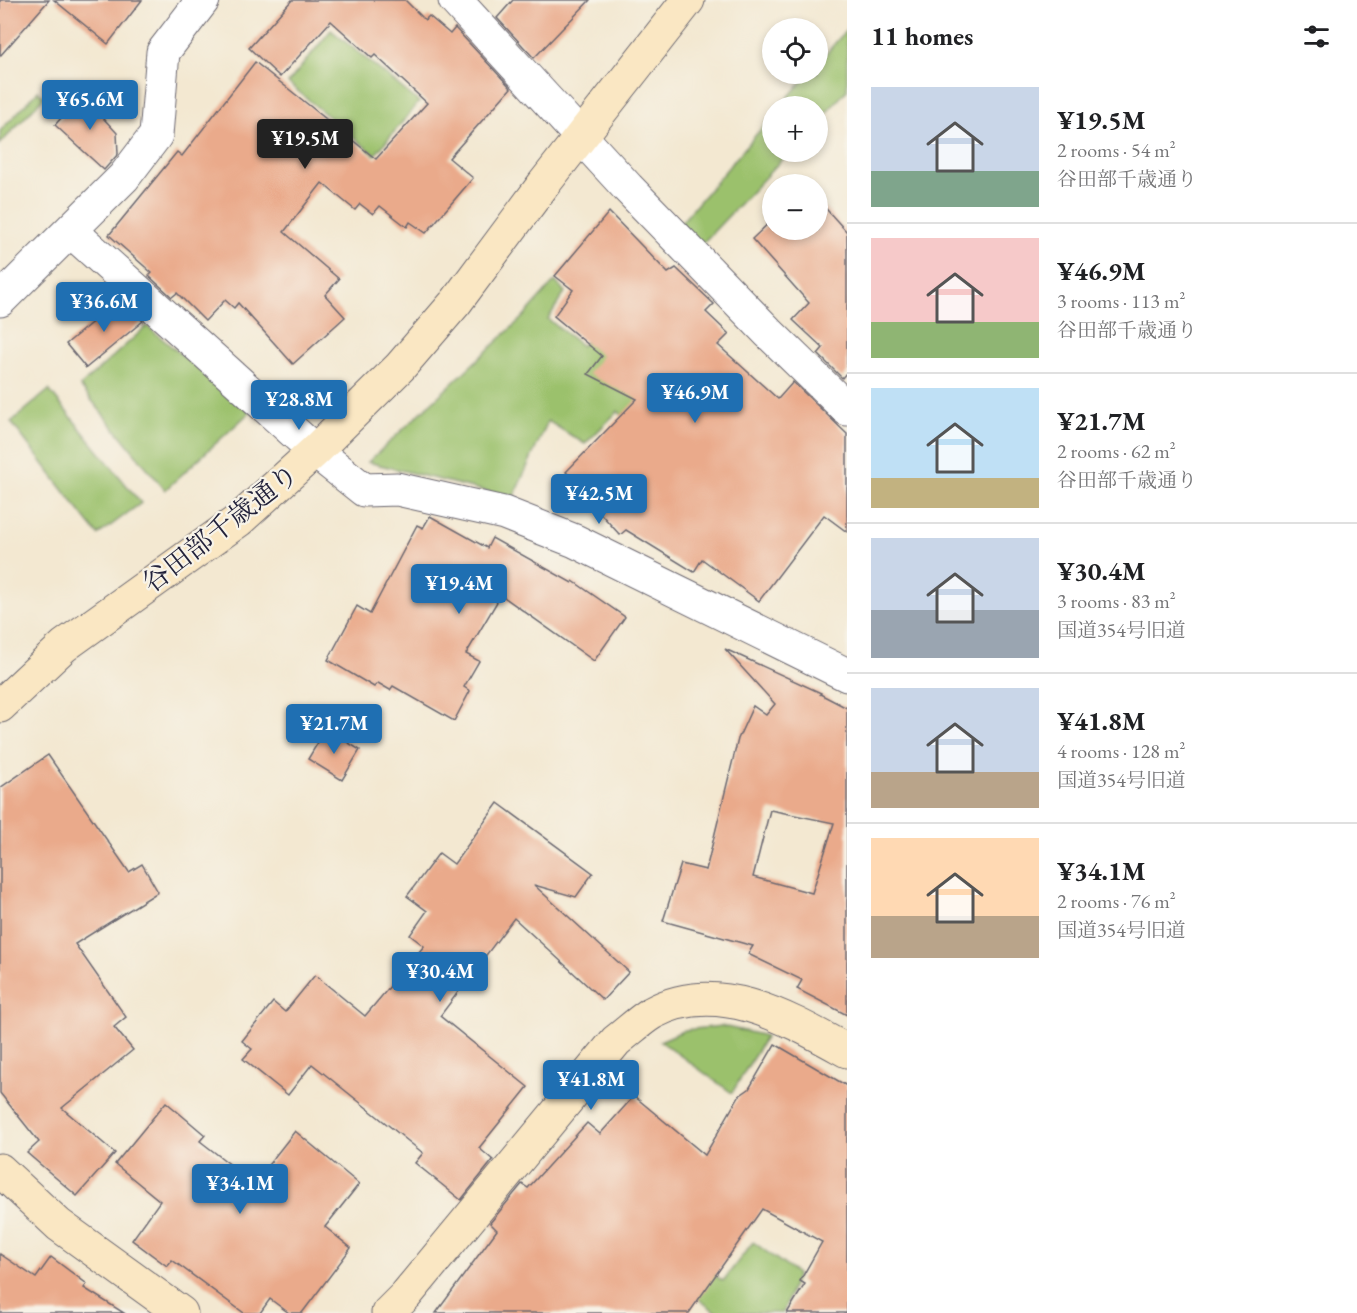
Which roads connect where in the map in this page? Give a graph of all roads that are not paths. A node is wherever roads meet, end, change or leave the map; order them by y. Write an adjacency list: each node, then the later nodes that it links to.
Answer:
1 (203, 0): 5 (street)
2 (454, 0): 4 (street)
3 (688, 0): 4 (street, 谷田部千歳通り)
4 (582, 138): 7 (street); 8 (street, 谷田部千歳通り)
5 (70, 231): 6 (street); 8 (street)
6 (0, 300)
7 (847, 409)
8 (315, 451): 9 (street); 10 (street, 谷田部千歳通り)
9 (847, 675)
10 (0, 706)
11 (847, 1051): 14 (street)
12 (0, 1170): 13 (street)
13 (182, 1313)
14 (388, 1313)

